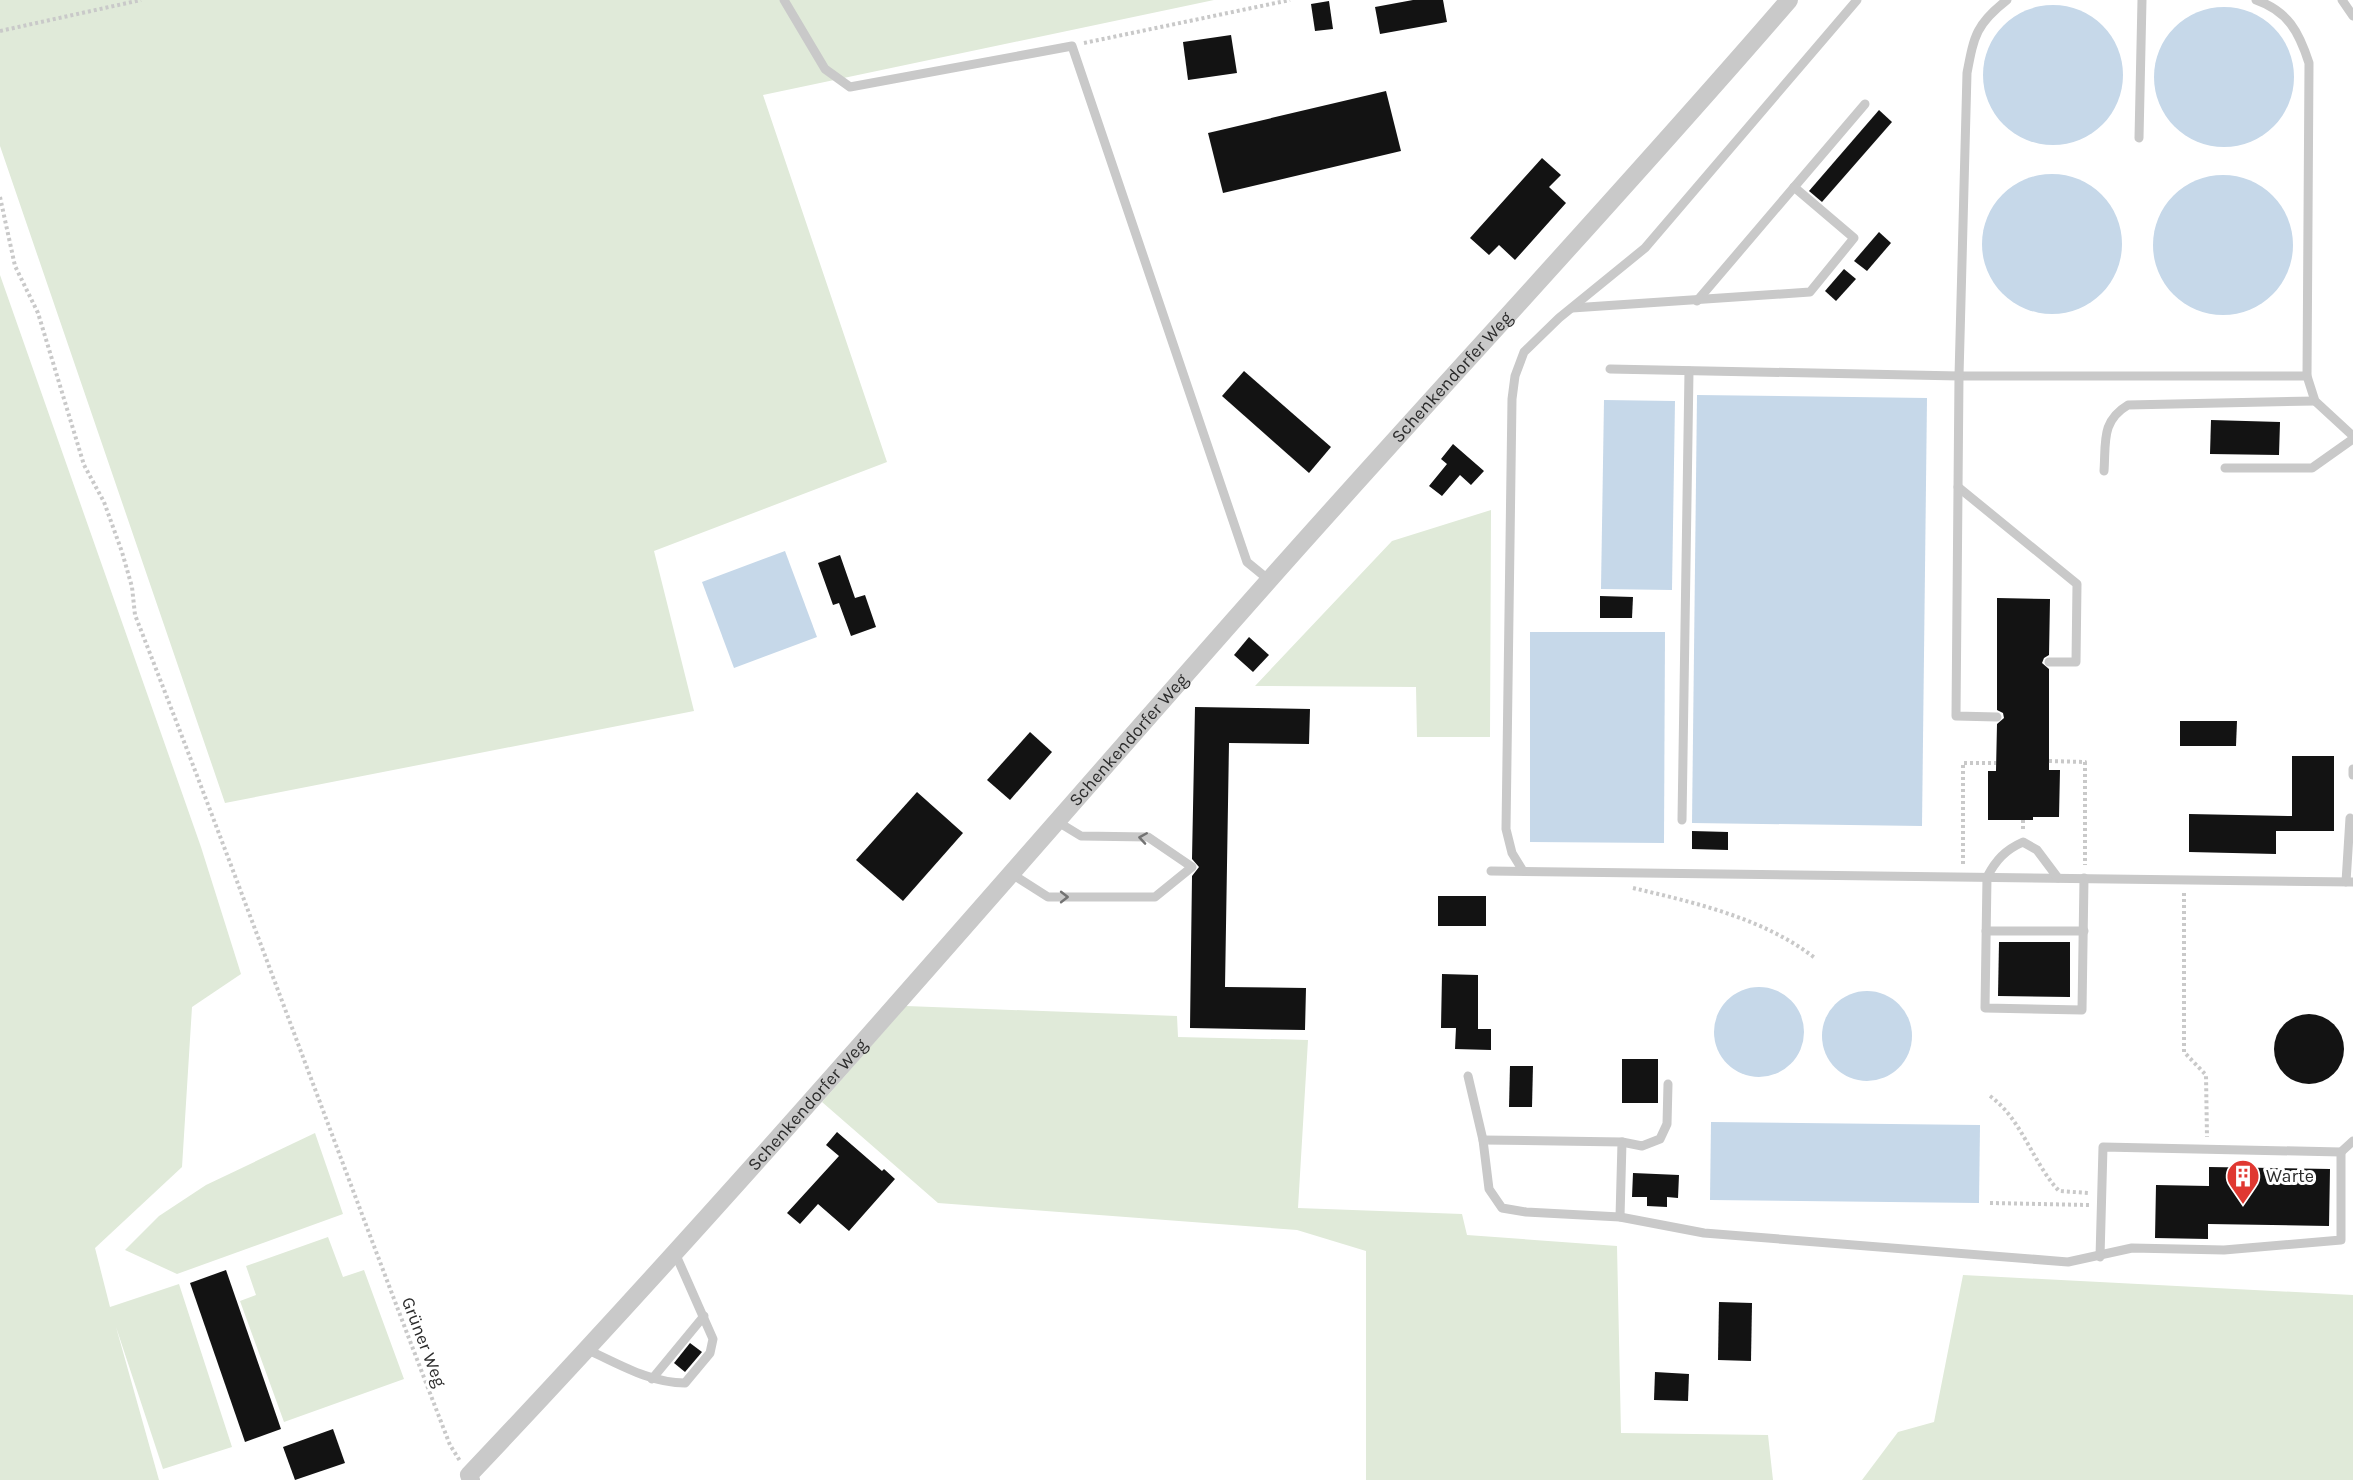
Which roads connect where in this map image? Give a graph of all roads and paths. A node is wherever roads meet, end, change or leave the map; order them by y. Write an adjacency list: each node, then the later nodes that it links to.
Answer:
1 (141, 0): 11 (path)
2 (784, 0): 12 (lane)
3 (1290, 0): 12 (path)
4 (1789, 0): 28 (street, Schenkendorfer Weg)
5 (1857, 0): 18 (lane)
6 (2007, 0): 21 (lane)
7 (2142, 0): 14 (lane)
8 (2256, 0): 22 (lane)
9 (2342, 0): 10 (lane)
10 (2353, 16)
11 (0, 31)
12 (1072, 46): 28 (lane)
13 (1865, 105): 15 (lane)
14 (2139, 138)
15 (1794, 187): 17 (lane); 17 (lane)
16 (0, 198): 68 (path, Grüner Weg)
17 (1697, 301): 18 (lane)
18 (1572, 308): 39 (lane)
19 (1610, 369): 20 (lane)
20 (1689, 371): 21 (lane); 36 (lane)
21 (1959, 376): 22 (lane); 27 (lane)
22 (2307, 376): 23 (lane)
23 (2315, 401): 24 (lane); 26 (lane)
24 (2353, 437): 25 (lane)
25 (2225, 468)
26 (2104, 471)
27 (1958, 487): 29 (lane); 30 (lane)
28 (1269, 580): 37 (street, Schenkendorfer Weg)
29 (2049, 662)
30 (1997, 717)
31 (2049, 761): 44 (path)
32 (1996, 762): 41 (path)
33 (2353, 769): 34 (lane)
34 (2353, 774)
35 (2350, 818): 46 (lane)
36 (1682, 820)
37 (1058, 822): 40 (street, Schenkendorfer Weg); 40 (lane, one-way to 37)
38 (1491, 871): 39 (lane)
39 (1523, 871): 41 (lane)
40 (1012, 874): 63 (street, Schenkendorfer Weg)
41 (1964, 877): 42 (lane)
42 (1987, 877): 43 (lane); 43 (lane); 48 (lane)
43 (2058, 878): 44 (lane)
44 (2085, 878): 45 (lane); 49 (lane)
45 (2184, 880): 46 (lane); 57 (path)
46 (2349, 882)
47 (1628, 886): 50 (path)
48 (1986, 931): 49 (lane); 49 (lane)
49 (2084, 931)
50 (1815, 958)
51 (1468, 1076): 54 (lane)
52 (1668, 1084): 56 (lane)
53 (1990, 1096): 59 (path)
54 (1483, 1140): 56 (lane); 62 (lane)
55 (2353, 1141): 58 (lane)
56 (1622, 1142): 62 (lane)
57 (2207, 1150): 58 (lane); 59 (lane)
58 (2341, 1152): 64 (lane)
59 (2102, 1194): 61 (lane)
60 (1990, 1203): 61 (path)
61 (2101, 1206): 64 (lane)
62 (1620, 1217): 64 (lane)
63 (675, 1253): 65 (lane); 66 (street, Schenkendorfer Weg)
64 (2100, 1257)
65 (704, 1316): 67 (lane); 67 (lane)
66 (588, 1350): 67 (lane); 68 (street, Schenkendorfer Weg)
67 (652, 1378)
68 (470, 1478)

